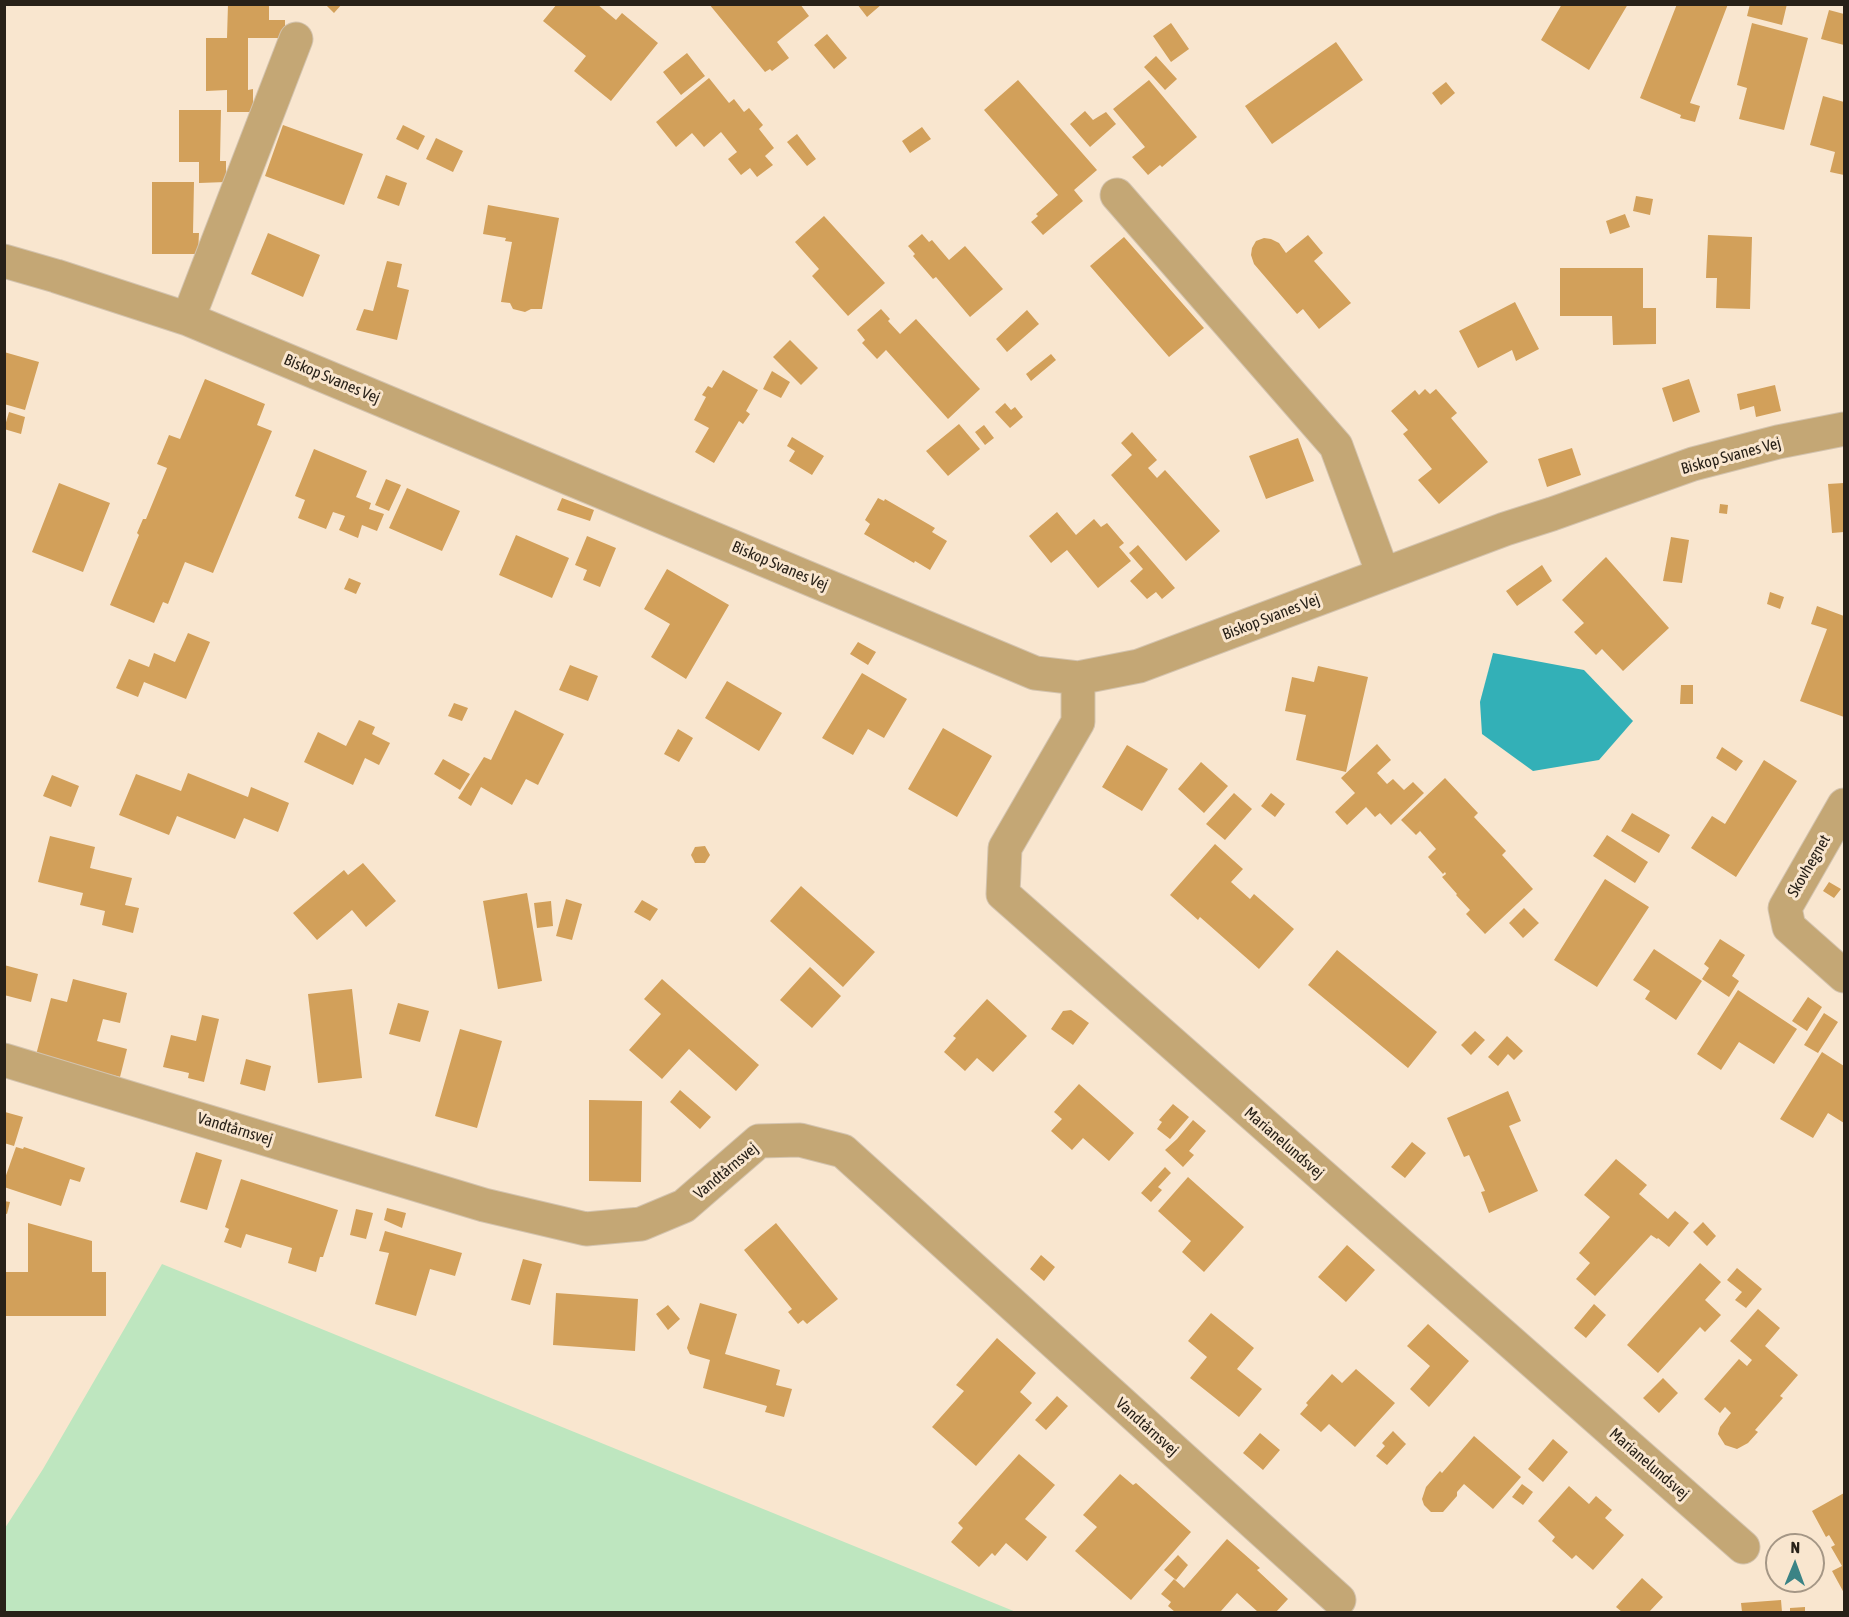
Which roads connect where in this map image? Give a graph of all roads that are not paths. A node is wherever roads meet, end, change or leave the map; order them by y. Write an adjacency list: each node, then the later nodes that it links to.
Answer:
1 (296, 39): 4 (street)
2 (1117, 195): 6 (street)
3 (4, 261): 4 (street, Biskop Svanes Vej)
4 (188, 319): 7 (street, Biskop Svanes Vej)
5 (1845, 429): 6 (street, Biskop Svanes Vej)
6 (1383, 574): 7 (street, Biskop Svanes Vej)
7 (1078, 678): 11 (street, Marianelundsvej)
8 (1845, 805): 9 (street, Skovhegnet)
9 (1845, 976)
10 (4, 1060): 12 (street, Vandtårnsvej)
11 (1743, 1547)
12 (1339, 1600)

